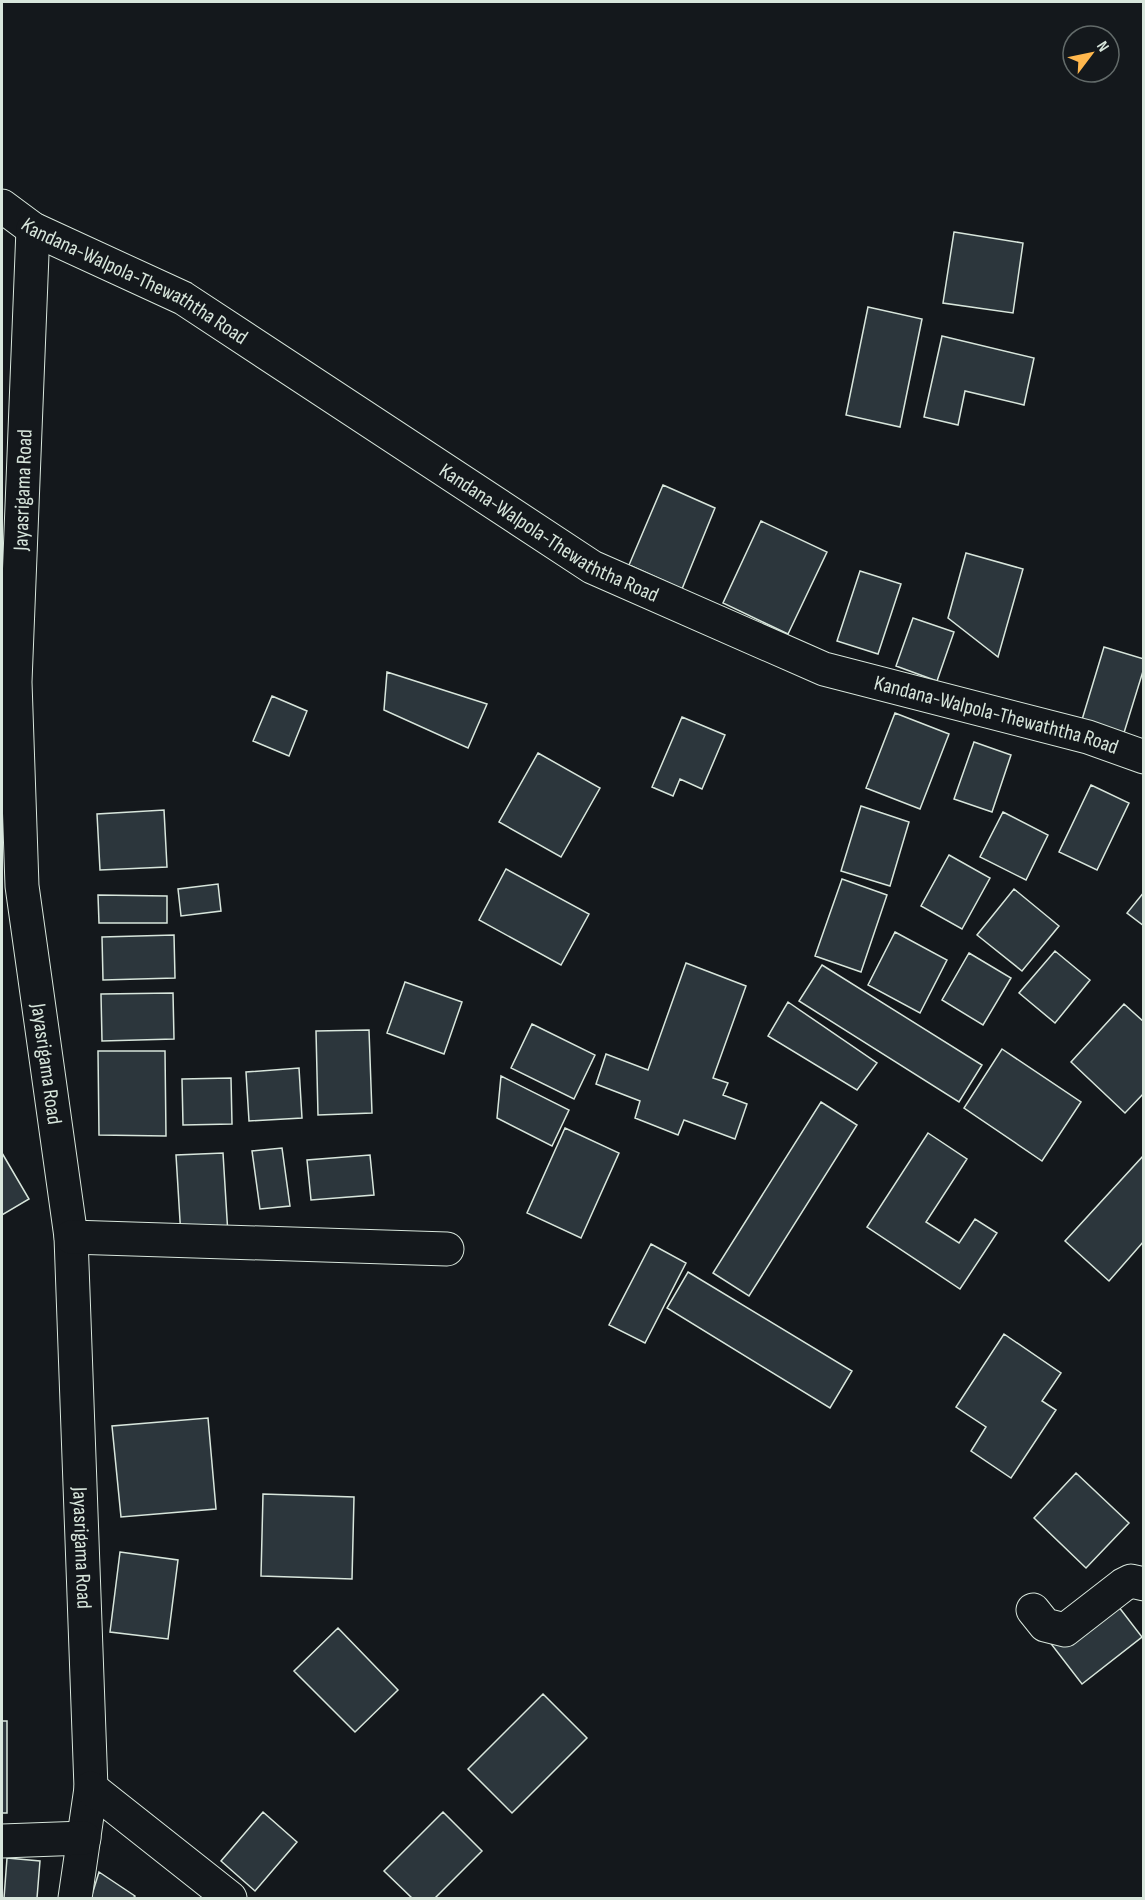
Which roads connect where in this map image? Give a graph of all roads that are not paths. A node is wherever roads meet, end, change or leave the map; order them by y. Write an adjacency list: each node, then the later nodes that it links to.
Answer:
1 (2, 207): 2 (street, Kandana-Walpola-Thewaththa Road)
2 (33, 229): 3 (street, Kandana-Walpola-Thewaththa Road); 4 (street, Jayasrigama Road)
3 (1143, 757)
4 (12, 894): 5 (street, Jayasrigama Road)
5 (71, 1237): 6 (street); 9 (street, Jayasrigama Road)
6 (447, 1249)
7 (1143, 1584): 8 (street)
8 (1033, 1610)
9 (91, 1788): 10 (street, Jayasrigama Road); 13 (street)
10 (84, 1838): 11 (street); 12 (street, Jayasrigama Road)
11 (2, 1841)
12 (75, 1899)
13 (230, 1899)

